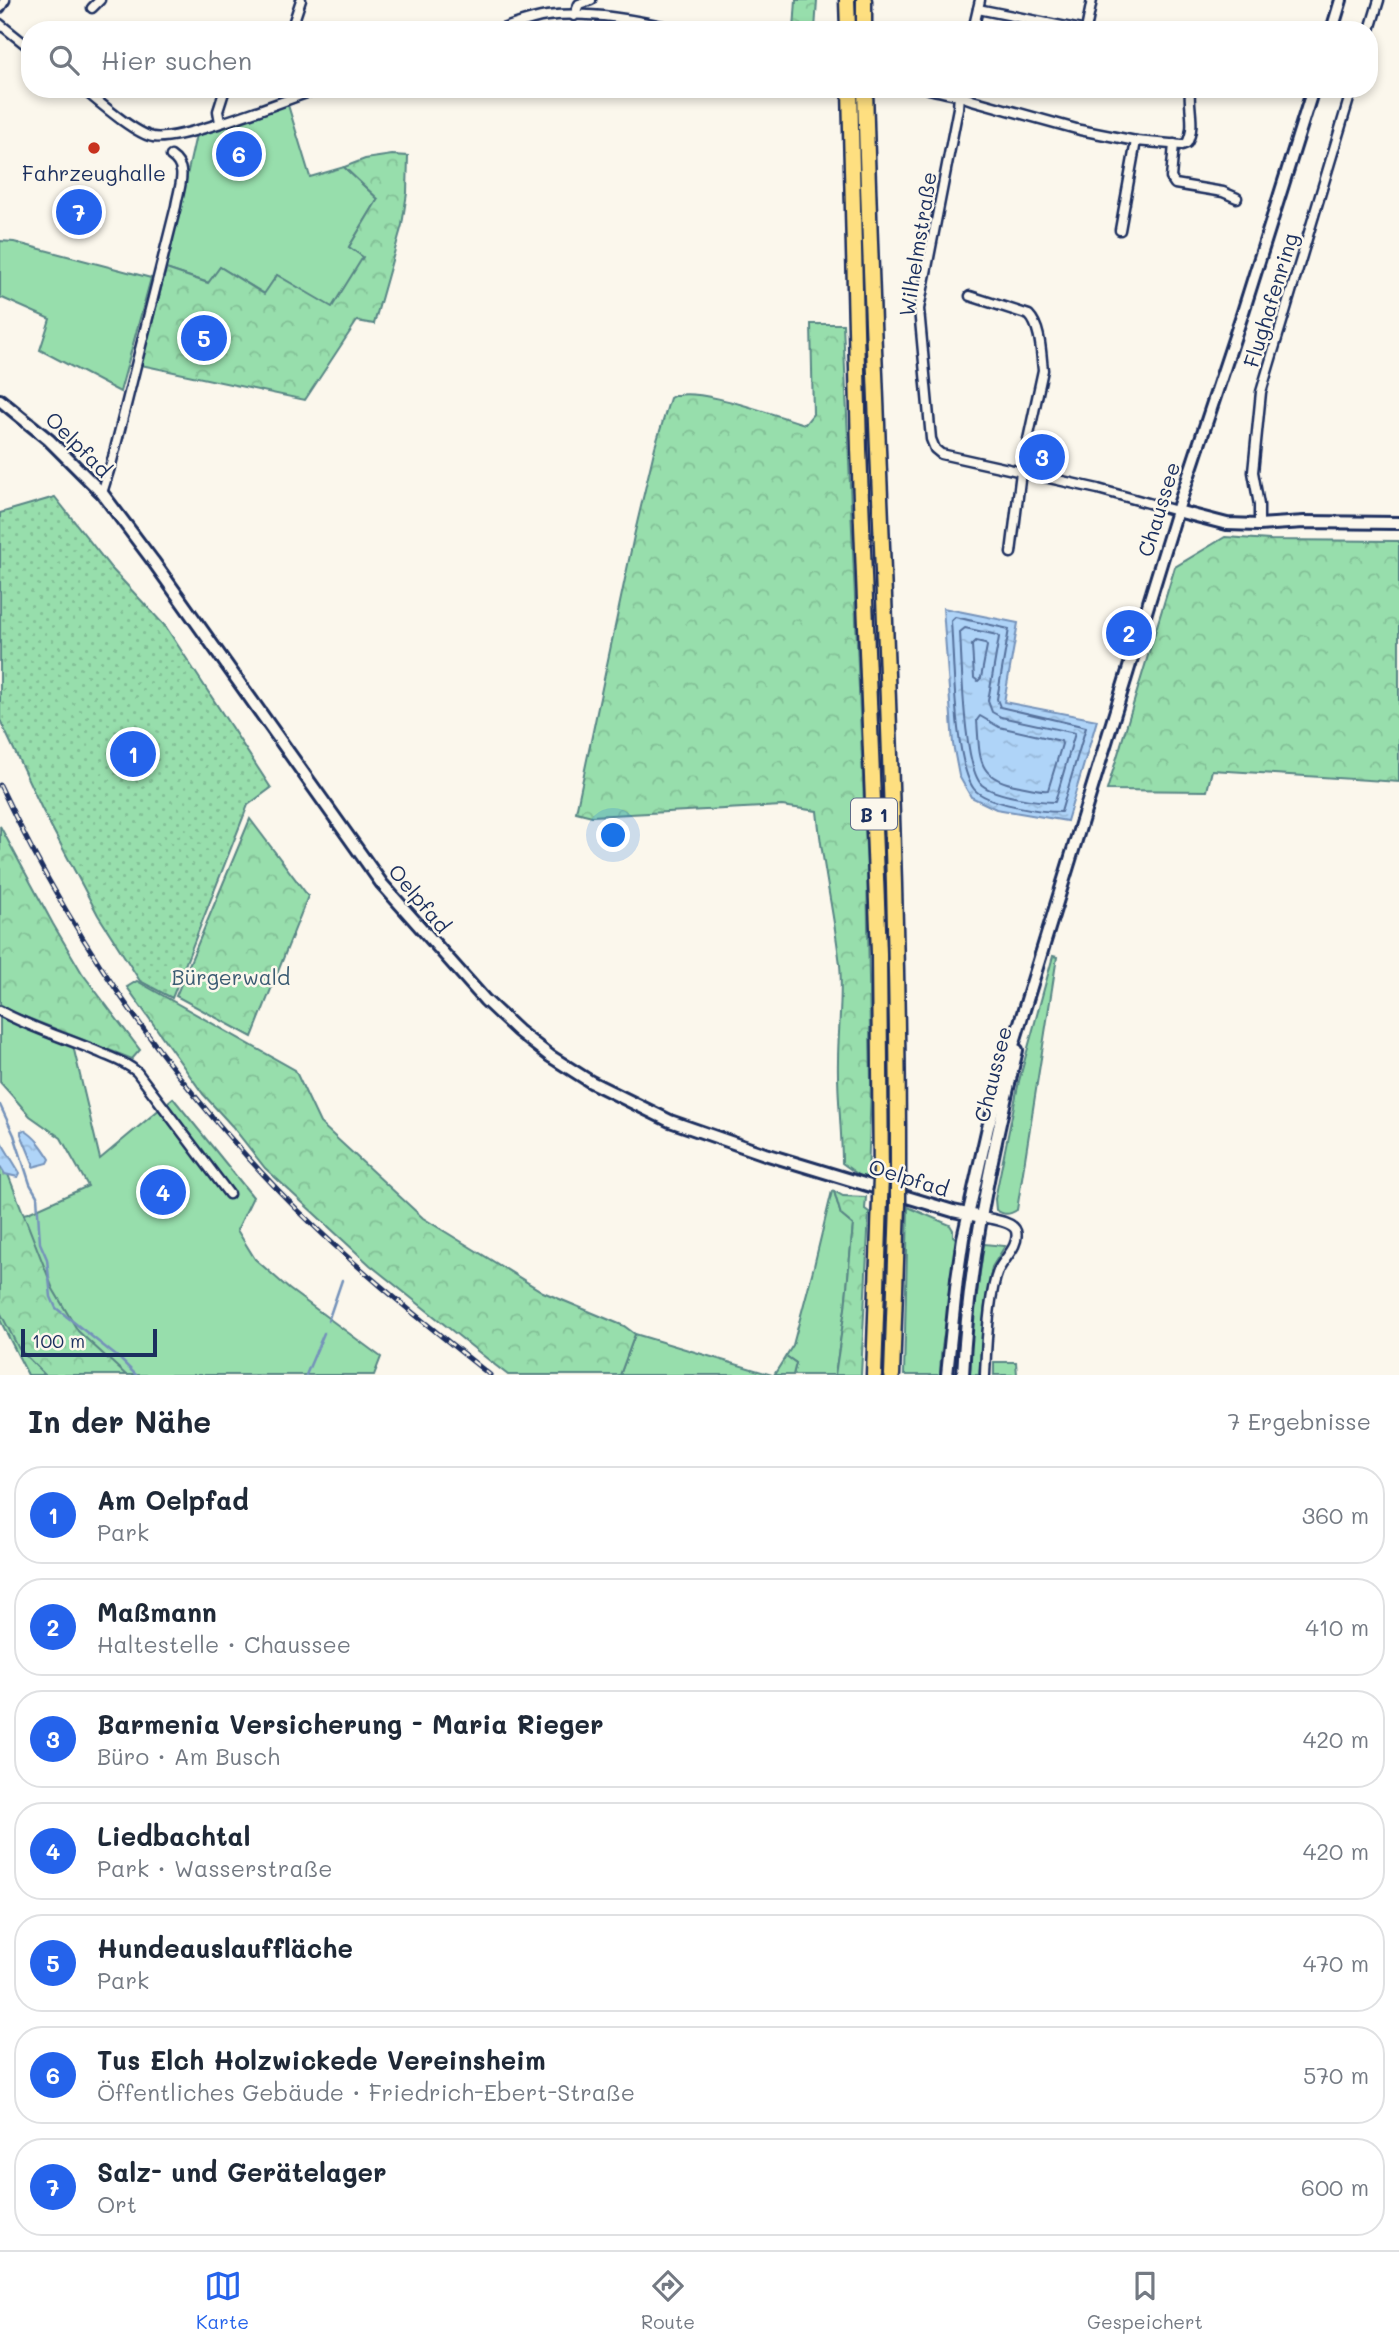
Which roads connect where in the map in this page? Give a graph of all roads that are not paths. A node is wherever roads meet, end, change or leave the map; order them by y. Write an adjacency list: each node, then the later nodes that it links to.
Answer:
1 (5, 0): 12 (street)
2 (100, 0): 13 (street)
3 (301, 0): 15 (street)
4 (575, 0): 14 (street)
5 (592, 0): 14 (street)
6 (847, 0): 18 (highway)
7 (864, 0): 19 (highway)
8 (1092, 0): 21 (street)
9 (1341, 0): 22 (main road)
10 (1379, 0): 23 (street)
11 (979, 4): 20 (street)
12 (0, 8)
13 (92, 8)
14 (574, 16): 16 (street); 17 (street)
15 (294, 21)
16 (530, 21)
17 (632, 21)
18 (848, 21)
19 (864, 21)
20 (1048, 21)
21 (1086, 21)
22 (1335, 21)
23 (1373, 21)
24 (0, 24): 25 (street)
25 (21, 40)
26 (95, 98): 38 (street)
27 (222, 98): 38 (street)
28 (281, 98): 37 (street)
29 (291, 98): 37 (street)
30 (850, 98): 57 (highway, B 1, bridge)
31 (865, 98): 58 (highway, B 1, bridge)
32 (959, 98): 46 (street, Wilhelmstraße)
33 (969, 98): 39 (street)
34 (1189, 98): 40 (street)
35 (1310, 98): 48 (main road, Chaussee)
36 (1349, 98): 50 (street, Flughafenring)
37 (282, 101): 38 (street)
38 (220, 122)
39 (1136, 141): 40 (street); 43 (street)
40 (1174, 144): 42 (street)
41 (171, 156): 47 (street)
42 (1237, 198)
43 (1119, 230)
44 (970, 296): 46 (street)
45 (0, 400): 47 (main road, Oelpfad)
46 (1021, 472): 48 (street, Wilhelmstraße); 51 (street)
47 (102, 494): 55 (main road, Oelpfad)
48 (1177, 511): 50 (main road); 52 (main road, Chaussee)
49 (1399, 523): 50 (main road)
50 (1259, 525)
51 (1011, 553)
52 (1046, 941): 55 (main road, Chaussee); 56 (main road, Chaussee)
53 (0, 1011): 54 (street)
54 (229, 1194)
55 (968, 1213): 56 (main road, Oelpfad); 59 (main road, Chaussee)
56 (982, 1217): 60 (main road, Chaussee); 61 (street)
57 (874, 1375)
58 (892, 1375)
59 (947, 1375)
60 (963, 1375)
61 (985, 1375)

